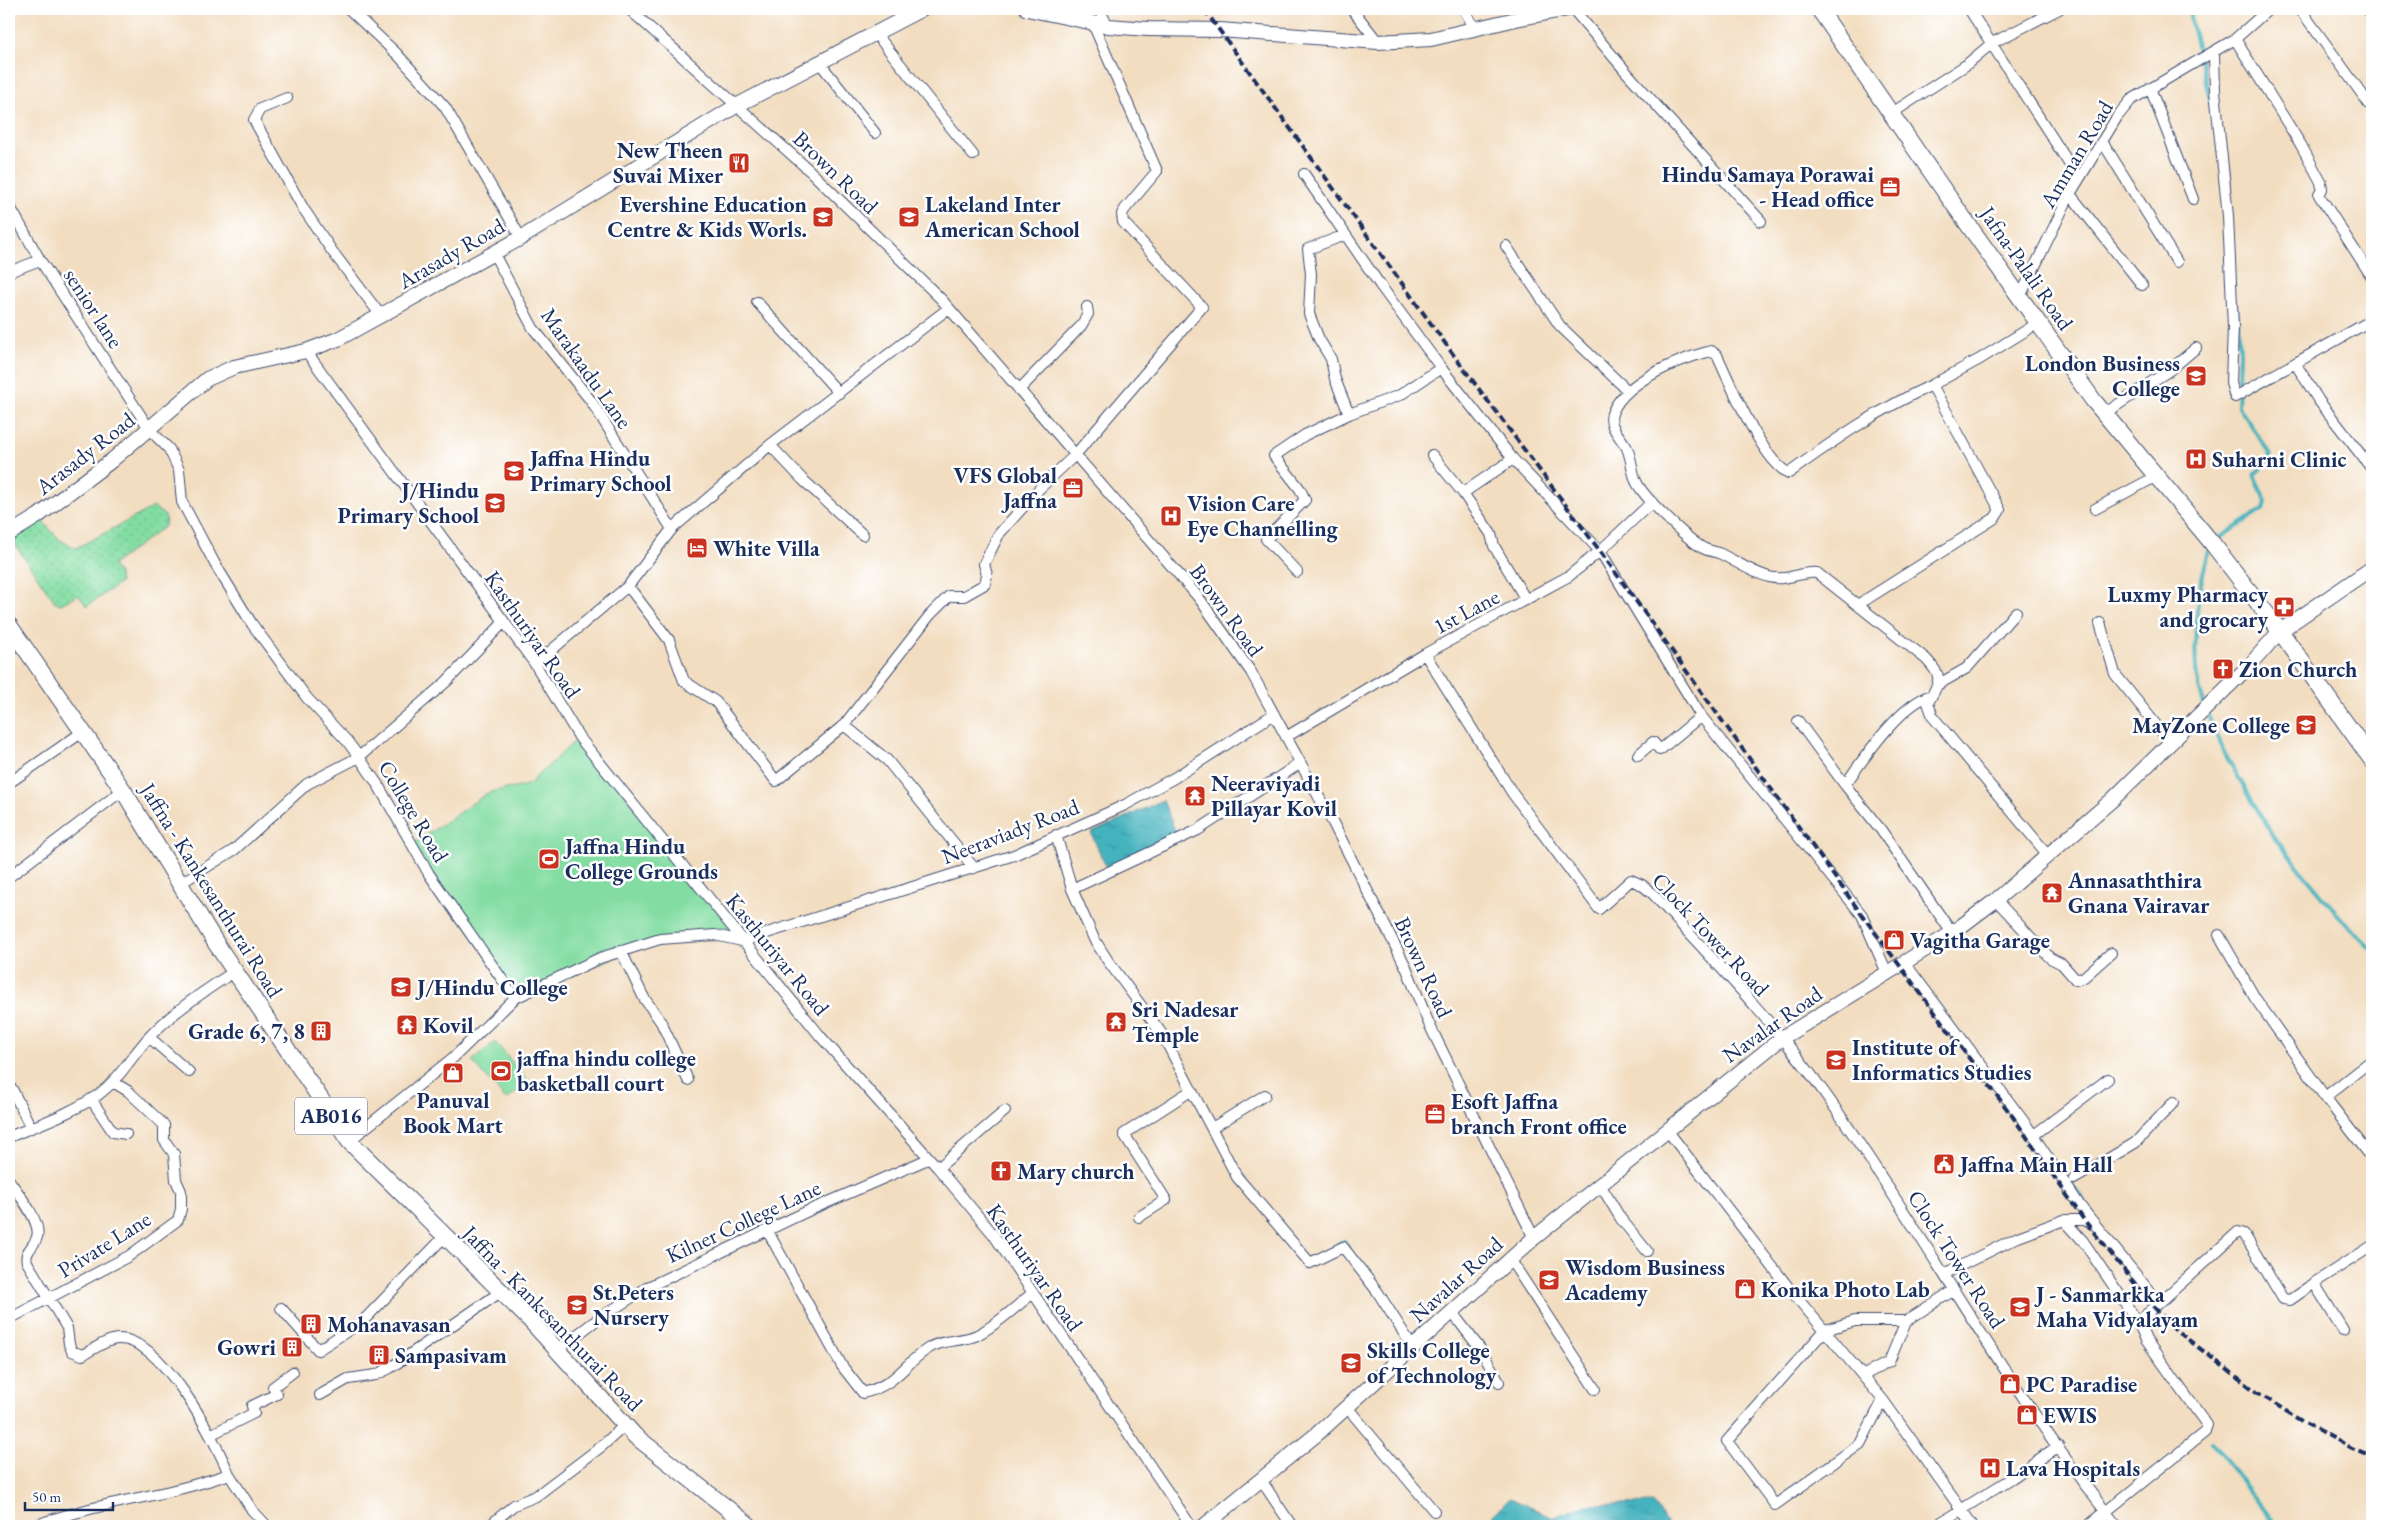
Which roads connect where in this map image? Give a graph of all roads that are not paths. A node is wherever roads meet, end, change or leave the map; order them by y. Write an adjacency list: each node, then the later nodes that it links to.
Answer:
1 (349, 9): 41 (street)
2 (629, 9): 29 (street, Brown Road)
3 (922, 9): 20 (main road, Arasady Road)
4 (1027, 9): 17 (main road)
5 (1100, 9): 18 (street)
6 (1352, 9): 22 (street)
7 (1464, 9): 19 (street)
8 (1568, 9): 19 (main road)
9 (1573, 9): 39 (street)
10 (1819, 9): 30 (main road, Jafna-Palali Road)
11 (1969, 9): 23 (street)
12 (2059, 9): 23 (street)
13 (2269, 9): 21 (street, Amman Road)
14 (2300, 9): 28 (street)
15 (2367, 9): 16 (street)
16 (2372, 15)
17 (1093, 24): 18 (main road); 68 (street)
18 (1108, 26): 22 (main road)
19 (1475, 29): 22 (main road)
20 (876, 34): 25 (main road, Arasady Road); 33 (street)
21 (2235, 39): 24 (street, Amman Road); 47 (street)
22 (1378, 42)
23 (1992, 43): 30 (street); 35 (street)
24 (2214, 52): 26 (street, Amman Road); 58 (street)
25 (819, 62): 29 (main road, Arasady Road); 31 (street)
26 (2150, 88): 32 (street, Amman Road); 37 (street)
27 (287, 98): 53 (street)
28 (2370, 105)
29 (736, 106): 41 (main road, Arasady Road); 52 (street, Brown Road)
30 (1892, 113): 49 (main road, Jafna-Palali Road)
31 (875, 132)
32 (2102, 141): 35 (street, Amman Road); 45 (street)
33 (974, 155)
34 (1304, 174): 40 (street)
35 (2079, 179): 36 (street, Amman Road)
36 (2070, 194): 48 (street); 49 (street, Amman Road)
37 (2193, 199)
38 (9, 205): 44 (street, senior lane)
39 (1761, 221)
40 (1345, 235): 59 (street); 64 (street)
41 (521, 238): 43 (main road, Arasady Road)
42 (1506, 246): 62 (street)
43 (493, 252): 53 (main road, Arasady Road); 76 (street, Marakaadu Lane)
44 (40, 260): 46 (street); 66 (street, senior lane)
45 (2177, 262)
46 (9, 272)
47 (2372, 277)
48 (2142, 285)
49 (2020, 297): 55 (main road, Jafna-Palali Road)
50 (757, 302): 63 (street)
51 (1087, 306): 61 (street)
52 (949, 308): 61 (street, Brown Road); 63 (street)
53 (382, 317): 57 (main road, Arasady Road)
54 (2372, 320): 58 (street)
55 (2038, 323): 60 (street); 65 (main road, Jafna-Palali Road)
56 (2196, 348): 65 (street)
57 (306, 351): 66 (main road, Arasady Road); 86 (street, Kasthuriyar Road)
58 (2295, 363): 71 (street)
59 (1441, 368): 64 (street); 70 (street)
60 (1932, 384): 62 (street); 84 (street)
61 (1019, 390): 68 (street, Brown Road)
62 (1628, 391): 74 (street)
63 (839, 393): 67 (street)
64 (1350, 414): 81 (street)
65 (2104, 414): 72 (main road, Jafna-Palali Road)
66 (150, 430): 77 (main road, Arasady Road); 102 (street, senior lane)
67 (770, 445): 76 (street); 78 (street)
68 (1075, 455): 94 (street, Brown Road); 97 (street)
69 (1432, 455): 73 (street)
70 (1512, 459): 73 (street); 79 (street)
71 (2372, 469)
72 (2155, 477): 75 (street); 89 (main road, Jafna-Palali Road)
73 (1463, 493): 83 (street)
74 (1652, 502): 79 (street, 1st Lane); 84 (street)
75 (2095, 510)
76 (672, 529): 82 (street)
77 (9, 534)
78 (863, 535)
79 (1600, 551): 83 (street, 1st Lane); 95 (street)
80 (2372, 568): 89 (main road, Navalar Road)
81 (1297, 572)
82 (628, 586): 91 (street); 97 (street)
83 (1526, 600): 90 (street, 1st Lane)
84 (1859, 604): 92 (street)
85 (2016, 612): 92 (street)
86 (504, 622): 91 (street, Kasthuriyar Road); 102 (street, College Road)
87 (2100, 623): 100 (street)
88 (9, 625): 98 (main road, Jaffna - Kankesanthurai Road / AB016)
89 (2280, 632): 100 (main road, Navalar Road); 103 (main road, Jafna-Palali Road)
90 (1425, 654): 99 (street, 1st Lane); 125 (street, Clock Tower Road)
91 (535, 664): 117 (street, Kasthuriyar Road)
92 (1939, 684): 93 (street)
93 (1932, 695): 106 (street); 109 (street)
94 (1274, 714): 99 (street, Brown Road); 108 (street, Neeraviady Road)
95 (1701, 716): 101 (street); 122 (street)
96 (1798, 721): 106 (street)
97 (844, 725): 110 (street)
98 (84, 732): 105 (street); 107 (main road, Jaffna - Kankesanthurai Road / AB016)
99 (1286, 737): 104 (street, Brown Road)
100 (2170, 742): 109 (main road, Navalar Road)
101 (1638, 755)
102 (359, 757): 112 (street); 123 (street, College Road)
103 (2372, 760)
104 (1299, 764): 113 (street); 156 (street, Brown Road)
105 (9, 783)
106 (1845, 785): 115 (street)
107 (123, 790): 111 (street); 112 (main road, Jaffna - Kankesanthurai Road / AB016)
108 (1056, 835): 110 (street, Neeraviady Road); 113 (street)
109 (2048, 855): 114 (main road, Navalar Road)
110 (974, 868): 117 (street, Neeraviady Road)
111 (9, 877)
112 (181, 883): 121 (main road, Jaffna - Kankesanthurai Road / AB016)
113 (1072, 889): 132 (street)
114 (1996, 900): 115 (main road, Navalar Road); 119 (street)
115 (1952, 933): 120 (main road, Navalar Road)
116 (2219, 935): 134 (street)
117 (742, 941): 118 (street); 146 (street, Kasthuriyar Road)
118 (621, 951): 123 (street); 128 (street)
119 (2111, 953)
120 (1904, 962): 122 (main road, Navalar Road); 142 (street)
121 (235, 971): 124 (street); 144 (main road, Jaffna - Kankesanthurai Road / AB016)
122 (1887, 973): 125 (main road, Navalar Road)
123 (515, 998): 144 (street)
124 (149, 1038): 127 (street); 130 (street)
125 (1782, 1038): 140 (main road, Navalar Road); 160 (street, Clock Tower Road)
126 (2372, 1060): 134 (street)
127 (189, 1072)
128 (688, 1080)
129 (2108, 1080): 142 (street)
130 (113, 1082): 135 (street); 165 (street, Private Lane)
131 (12, 1089): 138 (street)
132 (1192, 1090): 139 (street); 151 (street)
133 (1265, 1095): 139 (street)
134 (2325, 1097): 145 (street)
135 (90, 1099): 138 (street); 141 (street)
136 (2174, 1102): 148 (street)
137 (1005, 1111): 147 (street)
138 (31, 1128): 143 (street)
139 (1212, 1128): 174 (street)
140 (1667, 1130): 150 (main road, Navalar Road); 172 (street)
141 (126, 1134)
142 (2034, 1135): 153 (street)
143 (9, 1137)
144 (349, 1141): 155 (main road, Jaffna - Kankesanthurai Road / AB016)
145 (2372, 1158)
146 (928, 1159): 147 (street, Kasthuriyar Road); 154 (street, Kilner College Lane)
147 (938, 1168): 164 (street, Kasthuriyar Road)
148 (2074, 1179)
149 (9, 1180): 165 (street)
150 (1601, 1186): 156 (main road, Navalar Road); 158 (street)
151 (1139, 1217)
152 (2064, 1220): 153 (street); 160 (street); 171 (street)
153 (2097, 1226): 166 (street)
154 (767, 1230): 164 (street); 175 (street, Kilner College Lane)
155 (444, 1237): 163 (main road, Jaffna - Kankesanthurai Road / AB016); 167 (street)
156 (1534, 1238): 159 (main road, Navalar Road)
157 (2372, 1246): 173 (street)
158 (1647, 1251)
159 (1510, 1259): 168 (main road, Navalar Road); 179 (street)
160 (1944, 1274): 162 (street, Clock Tower Road)
161 (2310, 1286): 166 (street)
162 (1954, 1290): 170 (street); 185 (street, Clock Tower Road)
163 (502, 1291): 175 (main road, Jaffna - Kankesanthurai Road / AB016); 180 (street)
164 (1032, 1293): 195 (street, Kasthuriyar Road)
165 (50, 1299): 169 (street, Private Lane); 184 (street)
166 (2159, 1303): 171 (street)
167 (281, 1308)
168 (1451, 1312): 174 (main road, Navalar Road); 178 (street)
169 (9, 1319)
170 (1906, 1321): 172 (street); 177 (street)
171 (2138, 1322): 190 (street)
172 (1825, 1330): 177 (street); 181 (street)
173 (2343, 1330)
174 (1408, 1341): 182 (main road, Navalar Road)
175 (557, 1350): 183 (main road, Jaffna - Kankesanthurai Road / AB016)
176 (293, 1372): 184 (street)
177 (1864, 1375): 181 (street)
178 (1499, 1382)
179 (1595, 1388)
180 (320, 1395)
181 (1883, 1400): 188 (street)
182 (1346, 1406): 187 (main road, Navalar Road); 189 (street)
183 (625, 1425): 193 (street); 194 (main road, Jaffna - Kankesanthurai Road / AB016)
184 (210, 1435): 186 (street)
185 (2058, 1446): 188 (street); 190 (street, Clock Tower Road)
186 (228, 1474): 191 (street); 192 (street)
187 (1261, 1480): 196 (main road, Navalar Road); 197 (street)
188 (1960, 1510): 198 (street); 199 (street)
189 (1434, 1511)
190 (2106, 1512): 200 (street); 201 (street, Clock Tower Road)
191 (34, 1526)
192 (268, 1526)
193 (489, 1526)
194 (750, 1526)
195 (1191, 1526)
196 (1204, 1526)
197 (1292, 1526)
198 (1935, 1526)
199 (1973, 1526)
200 (2088, 1526)
201 (2117, 1526)

